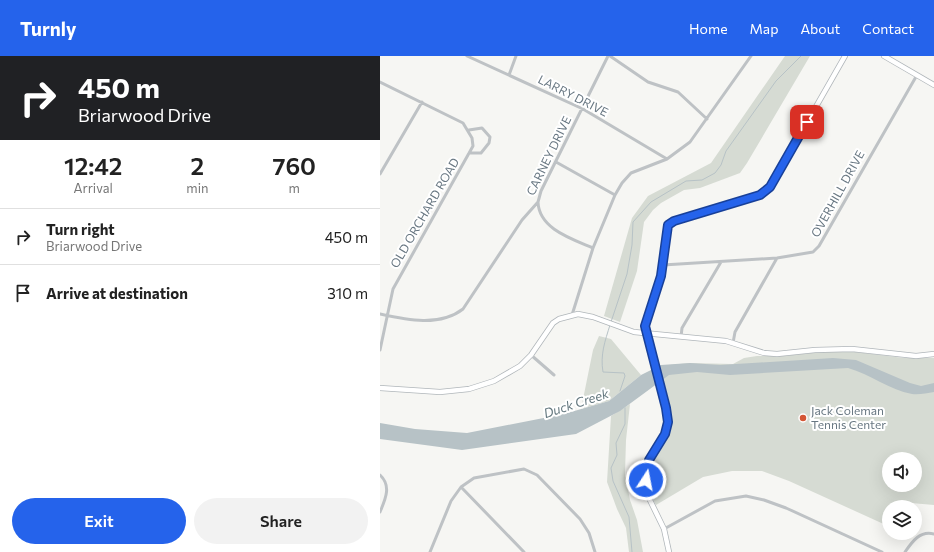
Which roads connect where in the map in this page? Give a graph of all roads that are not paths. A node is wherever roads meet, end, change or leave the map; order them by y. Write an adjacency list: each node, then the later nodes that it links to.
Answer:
1 (467, 56): 7 (street, LARRY DRIVE)
2 (516, 56): 7 (street)
3 (609, 56): 12 (street, CARNEY DRIVE); 13 (street)
4 (750, 56): 13 (street)
5 (845, 56): 24 (street)
6 (888, 57): 8 (street)
7 (509, 75): 12 (street, LARRY DRIVE)
8 (917, 75): 10 (street); 22 (street, OVERHILL DRIVE)
9 (380, 82): 11 (street)
10 (934, 85)
11 (422, 102): 14 (street); 18 (street)
12 (583, 109): 16 (street, LARRY DRIVE); 17 (street, CARNEY DRIVE)
13 (707, 119): 16 (street)
14 (468, 130): 15 (street, OLD ORCHARD ROAD); 15 (street, OLD ORCHARD ROAD)
15 (469, 154): 27 (street, OLD ORCHARD ROAD)
16 (667, 159): 19 (street)
17 (556, 162): 19 (street); 20 (street, CARNEY DRIVE)
18 (380, 174)
19 (615, 195): 21 (street)
20 (538, 202): 21 (street); 27 (street, CARNEY DRIVE)
21 (593, 248): 26 (street)
22 (777, 258): 23 (street, OVERHILL DRIVE); 30 (street)
23 (721, 262): 24 (street, OVERHILL DRIVE); 29 (street)
24 (663, 265): 28 (street)
25 (380, 314): 27 (street, CARNEY DRIVE)
26 (572, 315): 28 (street); 33 (street)
27 (386, 316): 31 (street, OLD ORCHARD ROAD)
28 (646, 333): 29 (street); 39 (street)
29 (681, 337): 30 (street)
30 (733, 343): 32 (street)
31 (380, 350)
32 (934, 354)
33 (531, 355): 34 (street); 35 (street)
34 (554, 375)
35 (380, 388)
36 (380, 475): 38 (street)
37 (462, 487): 41 (street); 42 (street); 43 (street)
38 (380, 512)
39 (664, 529): 44 (street); 45 (street)
40 (934, 534): 46 (street)
41 (430, 552)
42 (524, 552)
43 (595, 552)
44 (669, 552)
45 (882, 552)
46 (905, 552)

